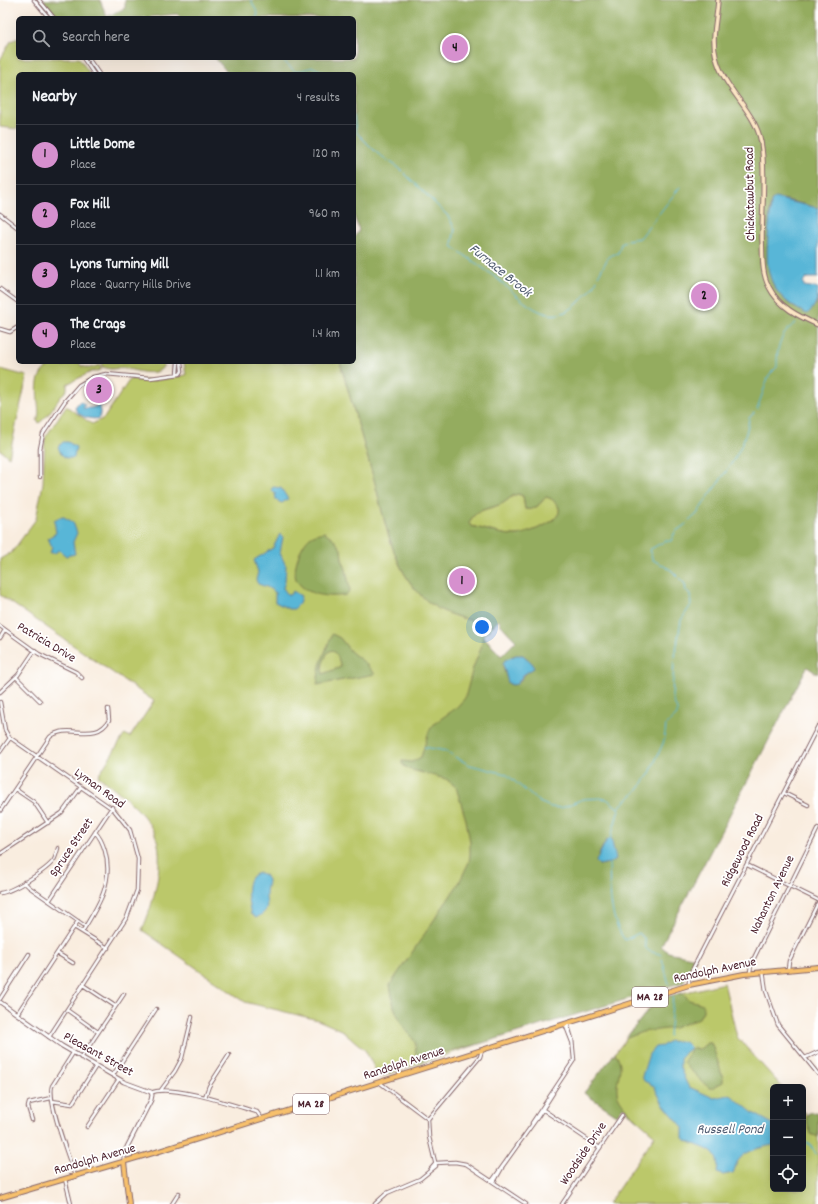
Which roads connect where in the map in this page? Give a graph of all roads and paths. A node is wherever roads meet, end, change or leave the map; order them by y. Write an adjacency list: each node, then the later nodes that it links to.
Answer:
1 (34, 0): 4 (street)
2 (39, 0): 5 (street)
3 (718, 0): 14 (main road, Chickatawbut Road)
4 (48, 16)
5 (52, 16)
6 (84, 60): 8 (street)
7 (89, 60): 9 (street)
8 (93, 72)
9 (98, 72)
10 (0, 214): 11 (street)
11 (16, 226)
12 (0, 289): 13 (street)
13 (16, 301)
14 (818, 325)
15 (16, 328): 16 (street)
16 (0, 330)
17 (178, 364): 19 (street)
18 (181, 364): 19 (street)
19 (177, 374): 20 (street)
20 (40, 477)
21 (0, 626): 22 (street, Patricia Drive)
22 (5, 630): 23 (street); 24 (street, Patricia Drive)
23 (0, 638)
24 (35, 650): 25 (street); 26 (street, Patricia Drive)
25 (16, 677): 27 (street); 28 (street)
26 (82, 678)
27 (0, 692)
28 (40, 701)
29 (0, 702): 32 (street)
30 (108, 709): 34 (street)
31 (818, 726): 37 (street, Ridgewood Road)
32 (10, 738): 33 (street); 34 (street, Lyman Road)
33 (0, 752)
34 (36, 757): 35 (street, Lyman Road); 36 (street)
35 (82, 787): 39 (street, Lyman Road); 41 (street)
36 (15, 789): 40 (street); 41 (street)
37 (784, 793): 38 (street); 46 (street, Ridgewood Road)
38 (808, 805)
39 (112, 807): 43 (street, Spruce Street); 56 (street, Lyman Road)
40 (0, 811)
41 (48, 823): 45 (street)
42 (818, 828): 48 (street, Nahanton Avenue)
43 (95, 832): 50 (street, Spruce Street); 53 (street)
44 (58, 848): 47 (street)
45 (0, 854)
46 (747, 865): 48 (street); 65 (street, Ridgewood Road)
47 (24, 882): 49 (street); 50 (street)
48 (789, 886): 51 (street); 63 (street, Nahanton Avenue)
49 (0, 893)
50 (49, 900): 52 (street)
51 (818, 901): 61 (street)
52 (78, 921): 53 (street); 54 (street)
53 (85, 926): 55 (street)
54 (74, 927): 55 (street); 57 (street)
55 (82, 932): 56 (street)
56 (108, 948): 64 (street, Lyman Road)
57 (57, 953): 59 (street); 71 (street)
58 (29, 954): 67 (street)
59 (74, 964)
60 (818, 967): 61 (main road, Randolph Avenue / MA 28)
61 (788, 969): 62 (main road, Randolph Avenue / MA 28)
62 (763, 971): 63 (main road, Randolph Avenue / MA 28); 81 (street)
63 (750, 973): 65 (main road, Randolph Avenue / MA 28)
64 (83, 985): 68 (street); 70 (street, Lyman Road)
65 (689, 985): 73 (main road, Randolph Avenue / MA 28)
66 (124, 994): 68 (street)
67 (0, 1001): 71 (street, Pleasant Street)
68 (115, 1006): 74 (street)
69 (156, 1009): 84 (street)
70 (67, 1010): 74 (street); 75 (street, Lyman Road)
71 (17, 1014): 75 (street, Pleasant Street)
72 (192, 1017): 87 (street)
73 (566, 1023): 76 (main road, Randolph Avenue / MA 28); 91 (street)
74 (98, 1032): 80 (street)
75 (49, 1038): 78 (street, Pleasant Street)
76 (482, 1049): 86 (main road, Randolph Avenue / MA 28); 95 (street)
77 (818, 1052): 81 (street)
78 (73, 1053): 80 (street, Pleasant Street); 90 (street)
79 (229, 1055): 89 (street)
80 (81, 1058): 82 (street, Pleasant Street)
81 (806, 1058): 83 (street)
82 (96, 1066): 84 (street, Pleasant Street); 90 (street)
83 (818, 1074)
84 (112, 1075): 85 (street, Pleasant Street)
85 (119, 1079): 88 (street, Pleasant Street); 96 (street)
86 (379, 1082): 93 (main road, Randolph Avenue / MA 28); 95 (street)
87 (161, 1090): 88 (street); 89 (street)
88 (152, 1093): 98 (street)
89 (205, 1097): 93 (street)
90 (52, 1099): 94 (street); 100 (street)
91 (542, 1109): 97 (street); 102 (street)
92 (622, 1115): 97 (street, Woodside Drive)
93 (262, 1119): 98 (main road, Randolph Avenue / MA 28)
94 (32, 1120)
95 (428, 1120): 99 (street)
96 (87, 1127)
97 (600, 1148): 110 (street, Woodside Drive)
98 (124, 1162): 100 (main road, Randolph Avenue); 106 (main road)
99 (436, 1163): 102 (street); 108 (street)
100 (74, 1176): 101 (main road, Randolph Avenue)
101 (65, 1179): 104 (main road, Randolph Avenue); 105 (street)
102 (493, 1182): 109 (street)
103 (179, 1193): 107 (street)
104 (0, 1198)
105 (71, 1204)
106 (129, 1204)
107 (172, 1204)
108 (375, 1204)
109 (526, 1204)
110 (562, 1204)

